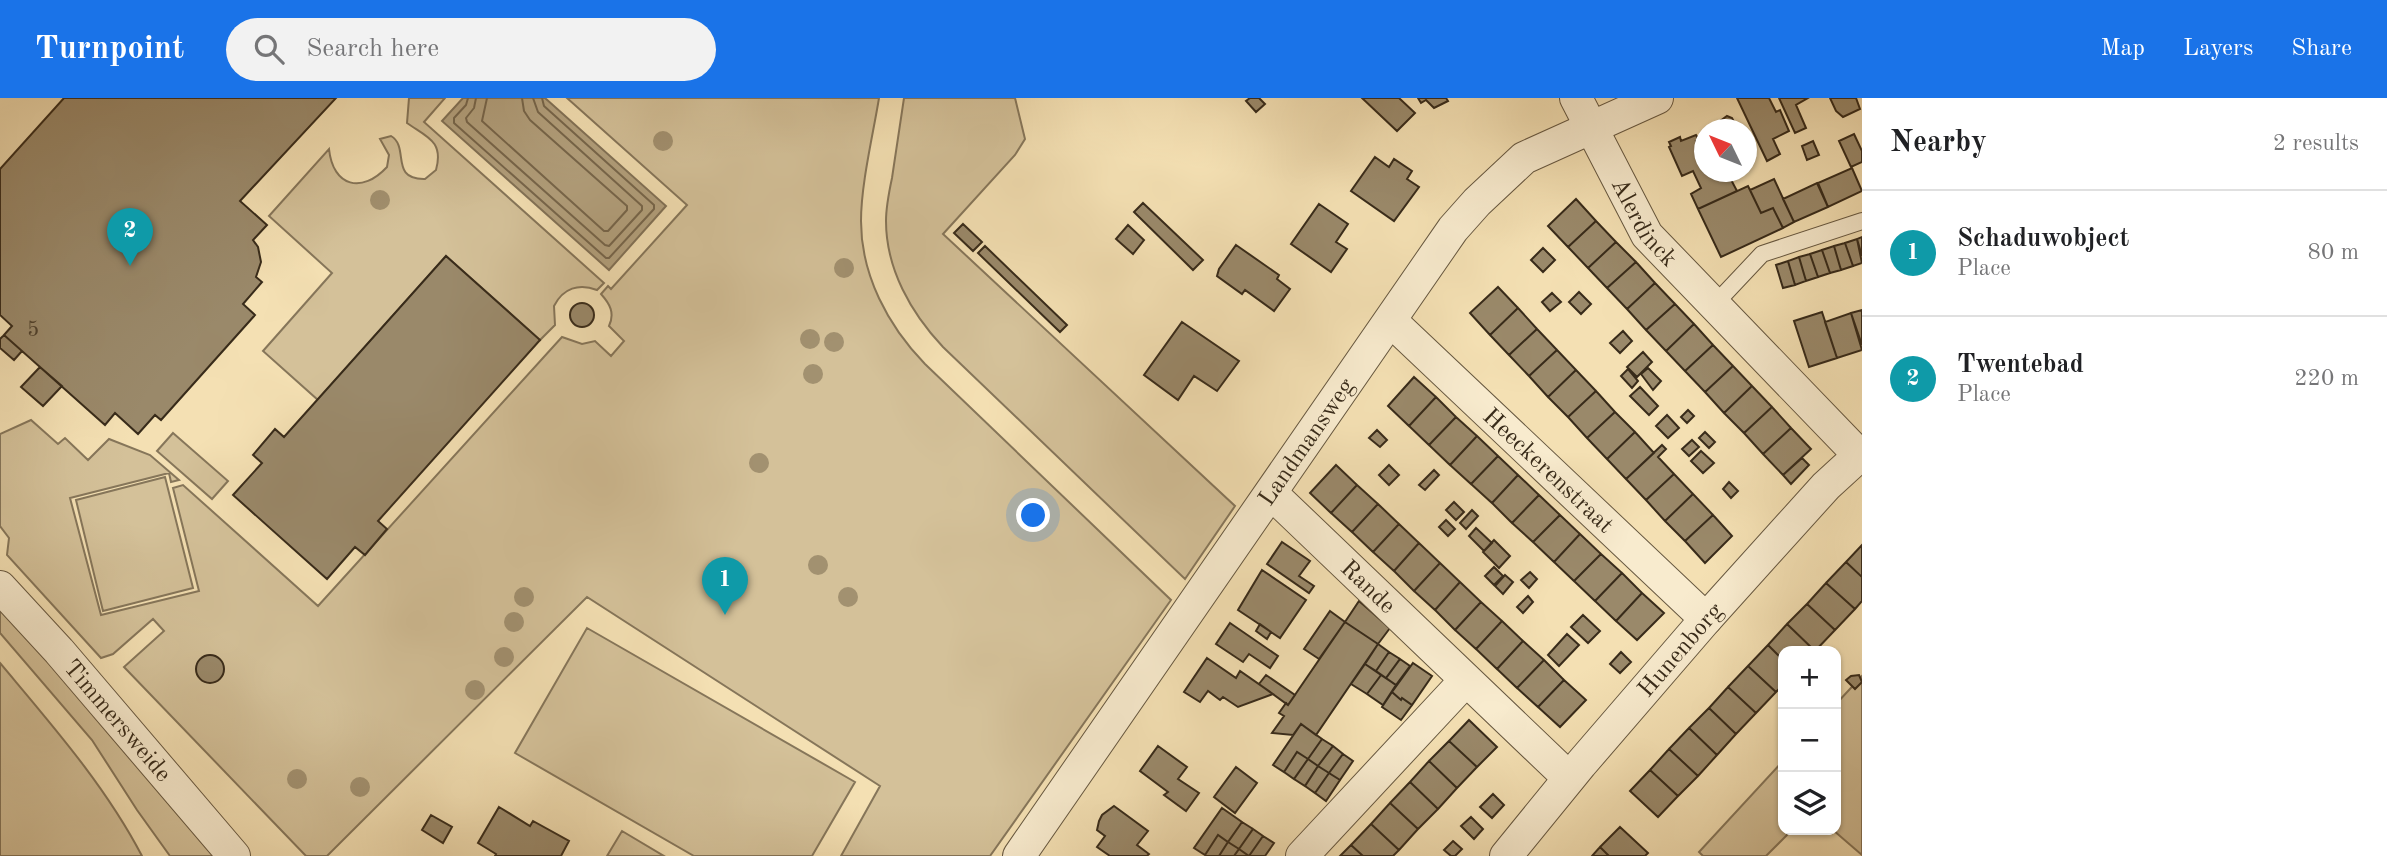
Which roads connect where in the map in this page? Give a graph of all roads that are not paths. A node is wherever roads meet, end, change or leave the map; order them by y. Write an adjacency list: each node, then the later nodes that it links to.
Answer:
1 (1576, 98): 3 (street, Alerdinck)
2 (1657, 98): 3 (street, Landmansweg)
3 (1591, 128): 5 (street, Alerdinck); 6 (street, Landmansweg)
4 (1862, 221): 5 (lane)
5 (1714, 305): 7 (street, Alerdinck)
6 (1391, 321): 8 (street, Landmansweg); 10 (street, Heeckerenstraat)
7 (1861, 455): 10 (street, Hunenborg)
8 (1271, 492): 11 (street, Rande); 14 (street, Landmansweg)
9 (0, 587): 13 (street, Timmersweide)
10 (1706, 619): 12 (street, Hunenborg)
11 (1465, 681): 12 (street, Rande); 15 (street)
12 (1569, 778): 16 (street, Hunenborg)
13 (234, 856)
14 (1019, 856)
15 (1302, 856)
16 (1506, 856)

